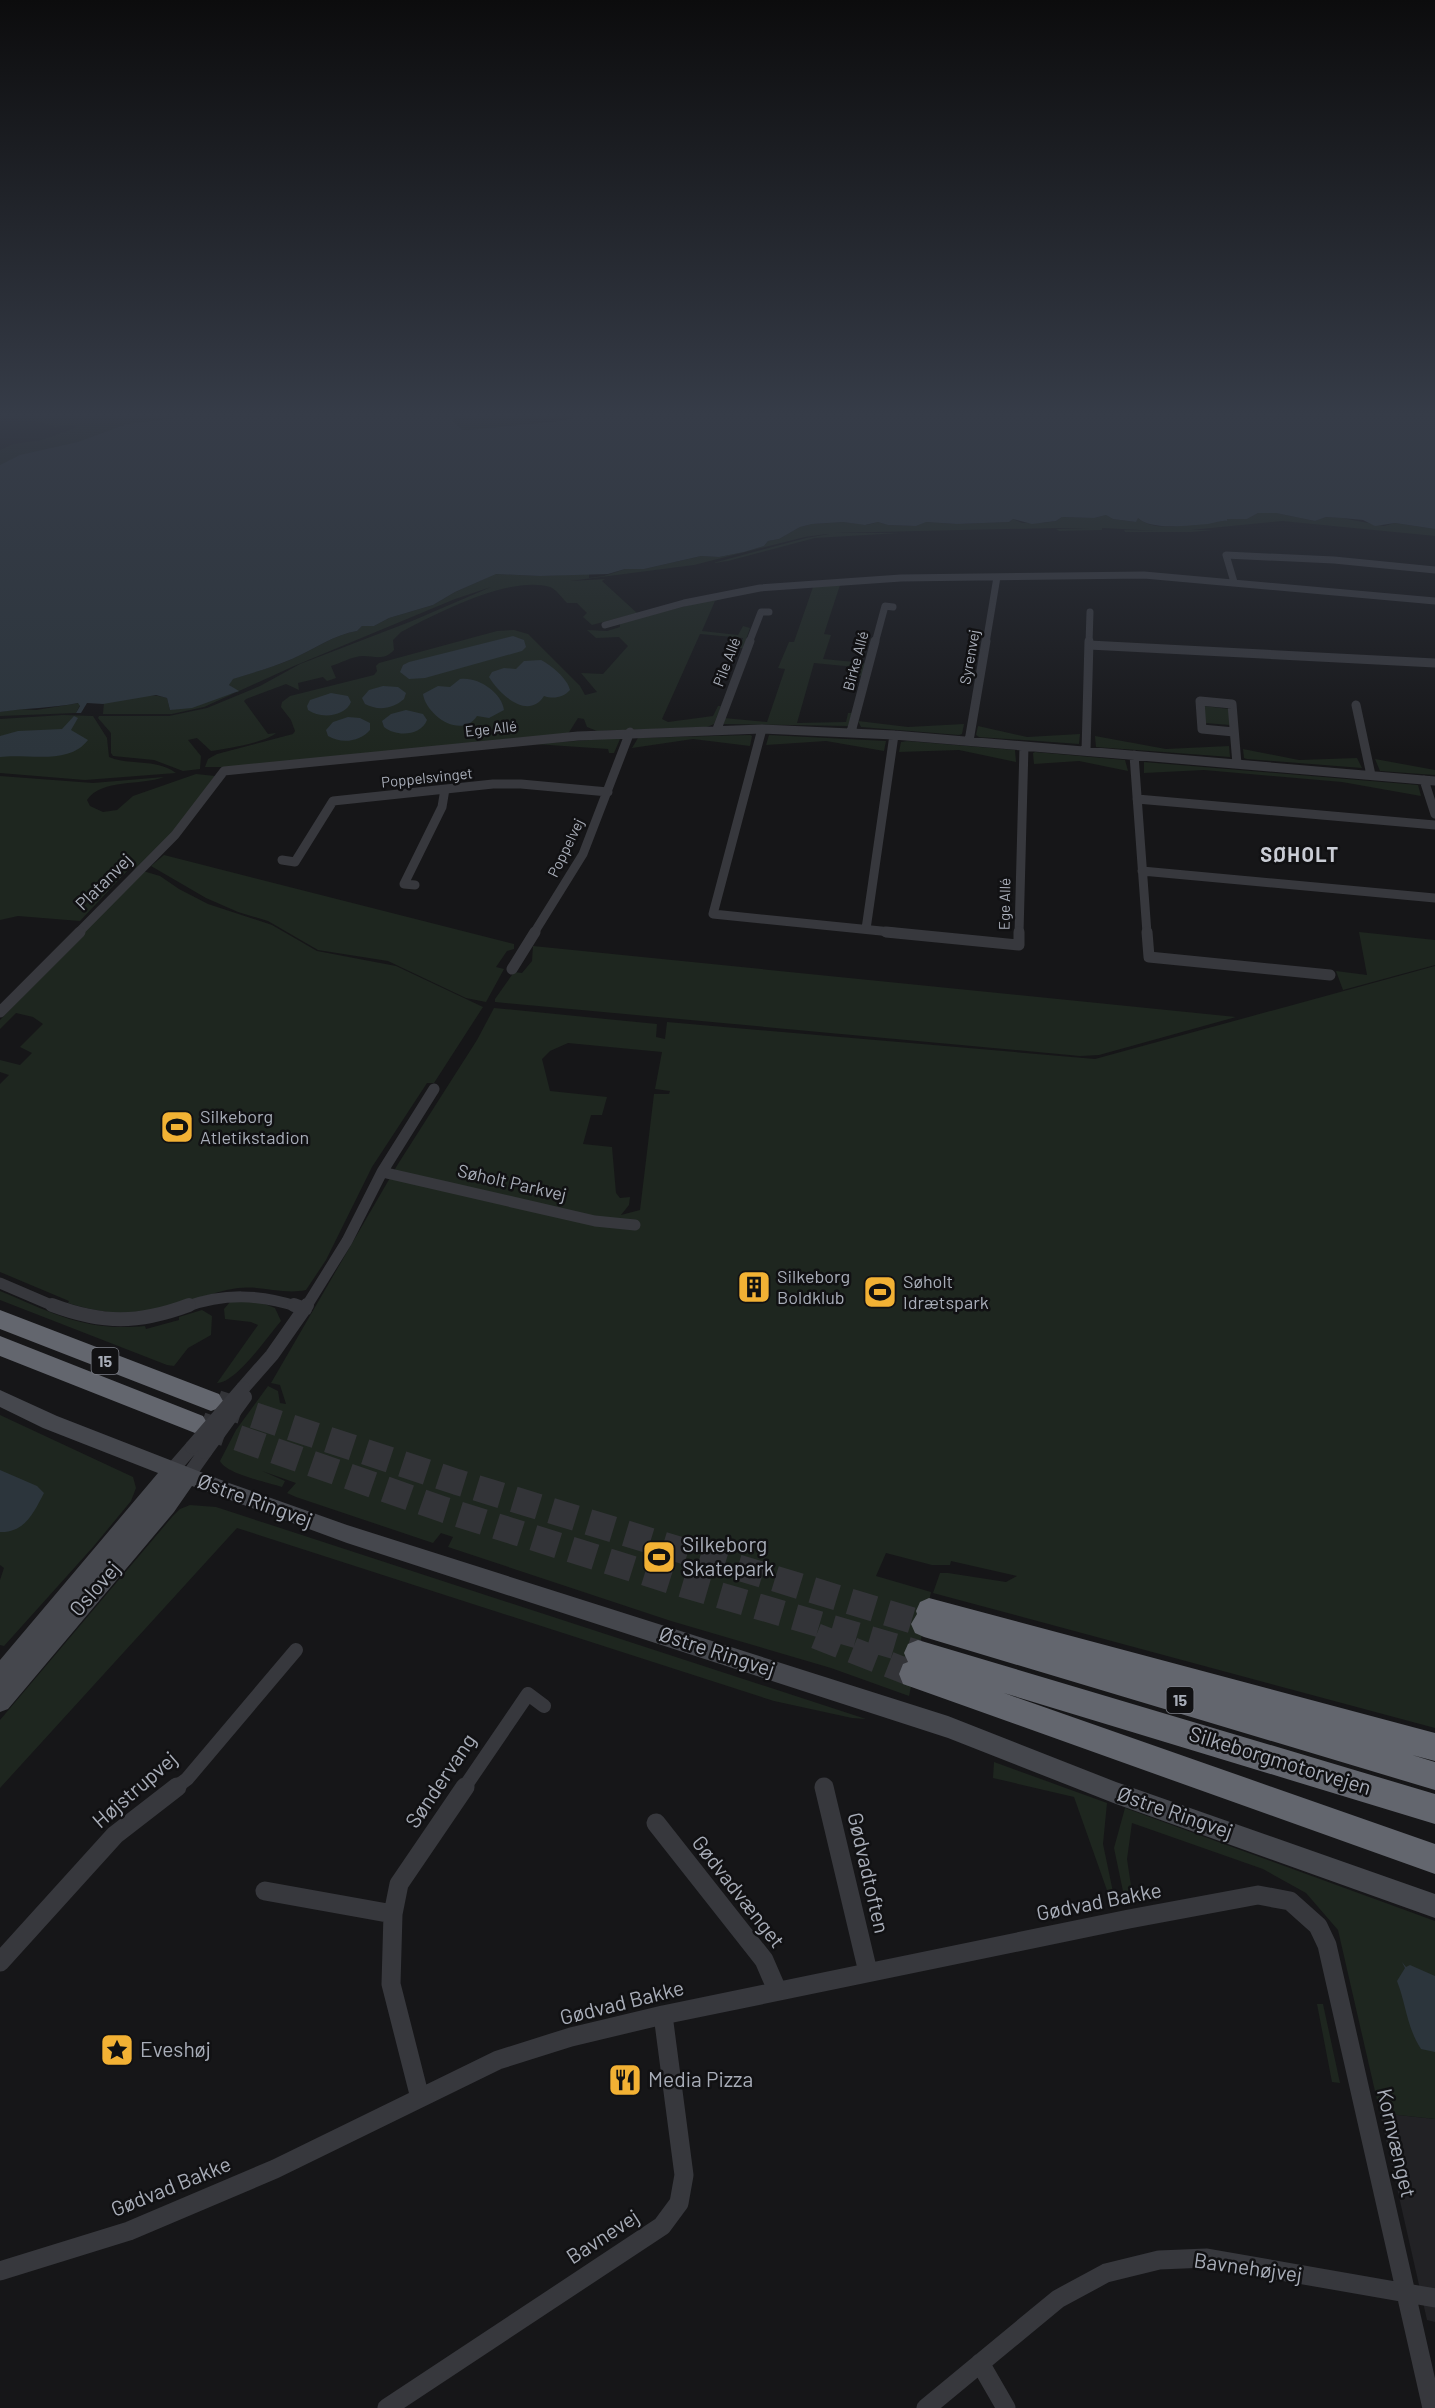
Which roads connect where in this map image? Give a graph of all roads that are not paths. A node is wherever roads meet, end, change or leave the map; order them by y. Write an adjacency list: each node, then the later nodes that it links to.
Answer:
1 (1435, 570): 3 (street)
2 (998, 577): 3 (street); 8 (street); 18 (street, Syrenvej)
3 (1234, 582): 4 (street)
4 (1435, 601)
5 (893, 606): 15 (street, Birke Allé)
6 (770, 612): 12 (street, Pile Allé)
7 (1090, 612): 9 (street)
8 (605, 625)
9 (1089, 645): 10 (street); 20 (street)
10 (1435, 663)
11 (1356, 705): 24 (street)
12 (717, 729): 13 (street, Ege Allé); 14 (street, Ege Allé)
13 (762, 729): 15 (street, Ege Allé); 36 (street, Ege Allé)
14 (630, 732): 23 (street, Ege Allé); 28 (street, Poppelvej)
15 (851, 732): 17 (street, Ege Allé)
16 (1234, 732): 16 (street); 22 (street)
17 (894, 735): 18 (street, Ege Allé); 36 (street)
18 (969, 741): 19 (street, Ege Allé)
19 (1024, 746): 20 (street, Ege Allé); 36 (street, Ege Allé)
20 (1086, 751): 21 (street, Ege Allé)
21 (1134, 755): 22 (street, Ege Allé); 29 (street)
22 (1237, 764): 24 (street, Ege Allé)
23 (224, 771): 39 (street, Platanvej)
24 (1371, 775): 25 (street, Ege Allé)
25 (1424, 780): 26 (street, Ege Allé); 30 (street)
26 (1435, 781)
27 (445, 789): 28 (street, Poppelsvinget); 32 (street, Poppelsvinget); 34 (street)
28 (608, 792): 37 (street, Poppelvej)
29 (1137, 799): 31 (street); 33 (street)
30 (1435, 814)
31 (1435, 825)
32 (282, 860)
33 (1143, 871): 35 (street); 38 (street)
34 (415, 885)
35 (1435, 898)
36 (866, 929)
37 (512, 969)
38 (1330, 975)
39 (0, 1012)
40 (434, 1089): 41 (street)
41 (382, 1172): 42 (street, Søholt Parkvej); 44 (street)
42 (635, 1225)
43 (0, 1283): 44 (street)
44 (305, 1310): 50 (street, bridge)
45 (0, 1319): 48 (highway, 15)
46 (0, 1347): 49 (highway, 15)
47 (0, 1398): 50 (main road, Østre Ringvej)
48 (211, 1401)
49 (195, 1423)
50 (180, 1473): 52 (main road, Oslovej); 63 (main road, Østre Ringvej)
51 (296, 1650): 65 (street, Højstrupvej)
52 (7, 1672): 53 (main road, Oslovej)
53 (0, 1701)
54 (544, 1706): 64 (street, Søndervang)
55 (1435, 1747): 56 (highway, Silkeborgmotorvejen / 15)
56 (1435, 1776)
57 (824, 1786): 66 (street, Gødvadtoften)
58 (1435, 1809): 60 (highway, Silkeborgmotorvejen / 15)
59 (656, 1823): 67 (street, Gødvadvænget)
60 (1435, 1859)
61 (265, 1891): 64 (street)
62 (1290, 1901): 66 (street, Gødvad Bakke); 71 (street, Kornvænget)
63 (1435, 1906)
64 (393, 1914): 69 (street, Søndervang)
65 (0, 1962)
66 (868, 1972): 67 (street, Gødvad Bakke)
67 (777, 1990): 68 (street, Gødvad Bakke)
68 (663, 2014): 69 (street, Gødvad Bakke); 74 (street, Bavnevej)
69 (420, 2098): 70 (street, Gødvad Bakke)
70 (0, 2271)
71 (1405, 2293): 72 (street, Bavnehøjvej); 73 (street, Bavnehøjvej); 77 (street, Kornvænget)
72 (1435, 2298)
73 (980, 2363): 75 (street, Bavnehøjvej); 76 (street)
74 (387, 2408)
75 (926, 2408)
76 (1006, 2408)
77 (1432, 2408)

